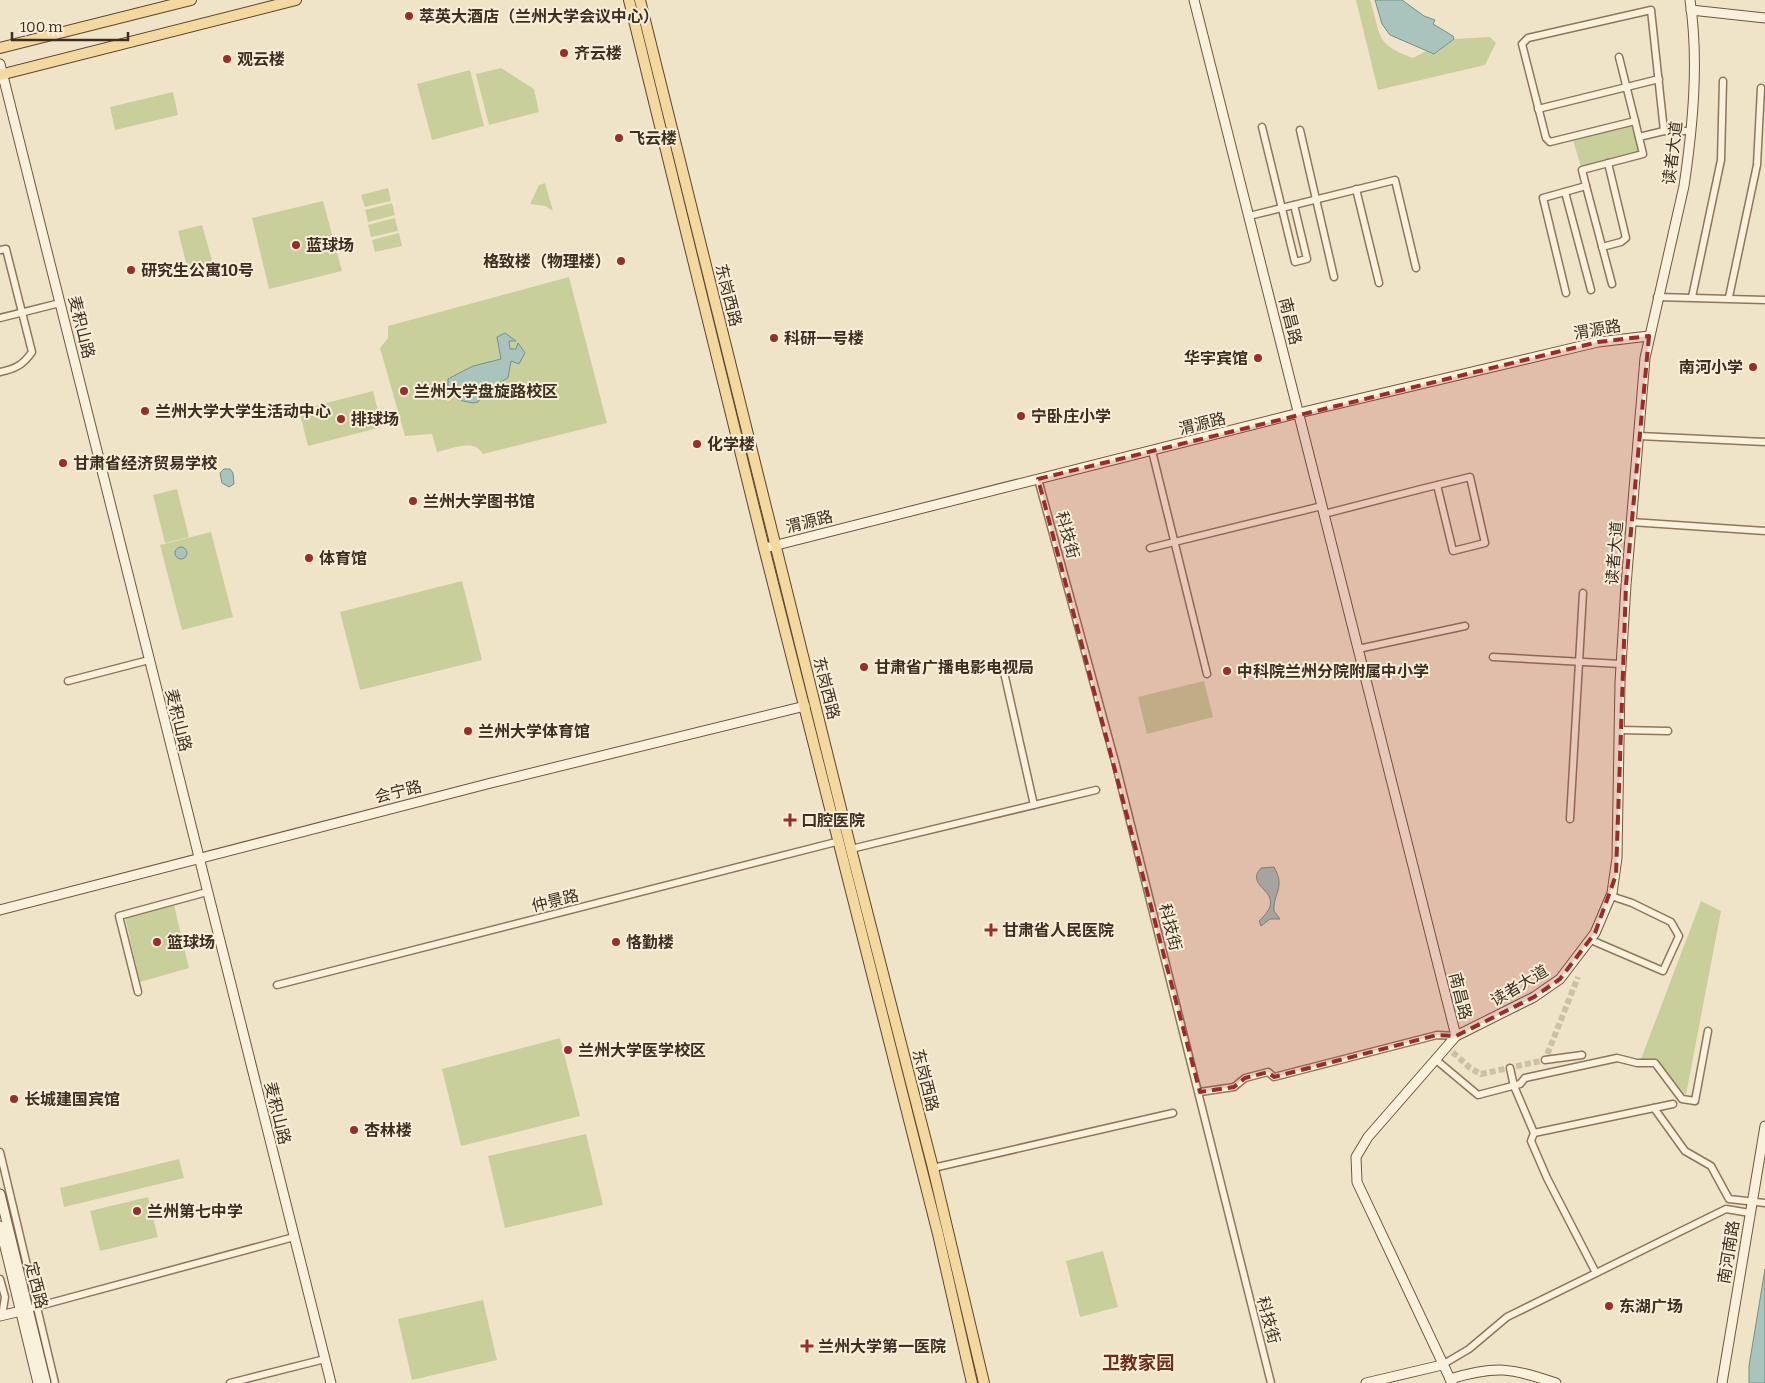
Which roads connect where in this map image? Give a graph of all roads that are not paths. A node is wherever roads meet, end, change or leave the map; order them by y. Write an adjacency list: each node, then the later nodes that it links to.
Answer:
1 (191, 0): 12 (main road)
2 (296, 0): 8 (main road)
3 (623, 0): 10 (main road)
4 (629, 0): 10 (main road, 东岗西路)
5 (641, 0): 10 (main road)
6 (1194, 0): 33 (street, 南昌路)
7 (1690, 0): 9 (street, 读者大道)
8 (283, 2): 14 (main road)
9 (1691, 10): 11 (street); 24 (street, 读者大道)
10 (639, 15): 61 (main road, 东岗西路); 62 (main road, 东岗西路)
11 (1765, 18)
12 (0, 48)
13 (1619, 57): 17 (street)
14 (1, 71): 46 (street, 麦积山路)
15 (1659, 80): 17 (street); 19 (street); 23 (street)
16 (1723, 82): 43 (street)
17 (1627, 87): 19 (street); 20 (street)
18 (1761, 88): 44 (street)
19 (1538, 109): 20 (street)
20 (1635, 121): 25 (street)
21 (1262, 127): 32 (street)
22 (1300, 130): 30 (street)
23 (1664, 131): 24 (street); 25 (street)
24 (1690, 131): 42 (street, 读者大道)
25 (1639, 137): 26 (street)
26 (1608, 163): 27 (street); 34 (street)
27 (1586, 186): 29 (street); 34 (street)
28 (1356, 189): 30 (street); 36 (street); 38 (street)
29 (1565, 192): 40 (street); 41 (street)
30 (1316, 199): 31 (street); 37 (street)
31 (1294, 205): 32 (street); 32 (street)
32 (1281, 208): 33 (street)
33 (1249, 216): 51 (street, 南昌路)
34 (1602, 247): 39 (street)
35 (0, 250): 47 (street)
36 (1416, 268)
37 (1334, 277)
38 (1379, 283)
39 (1612, 284)
40 (1591, 290)
41 (1566, 293)
42 (1657, 297): 43 (street); 49 (street, 读者大道)
43 (1692, 297): 44 (street)
44 (1729, 297): 45 (street)
45 (1765, 300)
46 (60, 303): 47 (street); 68 (street, 麦积山路)
47 (23, 312): 48 (street); 50 (street)
48 (0, 318)
49 (1648, 336): 51 (street, 渭源路); 52 (street, 读者大道)
50 (0, 372)
51 (1299, 413): 54 (street, 渭源路); 57 (street, 南昌路)
52 (1639, 436): 53 (street); 58 (street, 读者大道)
53 (1765, 442)
54 (1152, 451): 55 (street, 渭源路); 60 (street)
55 (1038, 479): 61 (street, 渭源路); 96 (street, 科技街)
56 (1437, 485): 56 (street); 57 (street)
57 (1323, 510): 60 (street); 66 (street, 南昌路)
58 (1631, 522): 59 (street); 70 (street, 读者大道)
59 (1765, 531)
60 (1175, 542): 63 (street); 72 (street)
61 (776, 545): 62 (street, 渭源路); 81 (main road, 东岗西路)
62 (764, 548): 74 (main road, 东岗西路)
63 (1150, 548)
64 (1583, 593): 69 (street)
65 (1464, 626): 66 (street)
66 (1358, 649): 90 (street, 南昌路)
67 (1493, 656): 69 (street)
68 (149, 660): 73 (street); 82 (street, 麦积山路)
69 (1578, 662): 70 (street); 79 (street)
70 (1621, 664): 75 (street, 读者大道)
71 (1003, 668): 78 (street)
72 (1206, 674)
73 (68, 681)
74 (805, 706): 80 (main road, 东岗西路); 82 (street, 会宁路)
75 (1619, 730): 76 (street); 84 (street, 读者大道)
76 (1668, 731)
77 (1096, 790): 78 (street)
78 (1034, 805): 81 (street)
79 (1570, 819)
80 (840, 841): 87 (street, 仲景路); 123 (main road, 东岗西路)
81 (851, 850): 103 (main road, 东岗西路)
82 (198, 858): 83 (street, 麦积山路); 85 (street, 会宁路)
83 (207, 892): 88 (street); 109 (street, 麦积山路)
84 (1611, 896): 86 (street, 读者大道); 86 (street)
85 (0, 910)
86 (1590, 940): 90 (street, 读者大道)
87 (277, 985)
88 (138, 992)
89 (1708, 1031): 95 (street)
90 (1456, 1036): 92 (street, 南昌路); 96 (street)
91 (1582, 1055): 93 (street)
92 (1435, 1059): 95 (street); 116 (street, 南昌路)
93 (1545, 1060)
94 (1510, 1068): 95 (street)
95 (1514, 1086): 101 (street)
96 (1200, 1092): 125 (street, 科技街)
97 (1673, 1104): 98 (street)
98 (1654, 1108): 101 (street); 105 (street)
99 (1173, 1113): 103 (street)
100 (1765, 1126): 105 (street, 南河南路)
101 (1534, 1133): 110 (street)
102 (0, 1152): 112 (street)
103 (933, 1168): 124 (main road, 东岗西路)
104 (0, 1194): 113 (street, 定西路)
105 (1752, 1200): 106 (street); 107 (street, 南河南路)
106 (1765, 1203)
107 (1750, 1213): 110 (street); 128 (street, 南河南路)
108 (0, 1226): 113 (street, 定西路)
109 (294, 1236): 112 (street); 115 (street, 麦积山路)
110 (1596, 1273): 116 (street)
111 (0, 1279): 114 (street)
112 (37, 1307): 113 (street); 120 (street)
113 (24, 1310): 114 (street); 118 (street, 定西路); 119 (street, 定西路)
114 (1, 1316)
115 (325, 1359): 121 (street); 122 (street, 麦积山路)
116 (1442, 1365): 117 (street, 南昌路); 126 (street)
117 (1451, 1381): 127 (street)
118 (38, 1383)
119 (46, 1383)
120 (55, 1383)
121 (230, 1383)
122 (331, 1383)
123 (972, 1383)
124 (984, 1383)
125 (1272, 1383)
126 (1366, 1383)
127 (1556, 1383)
128 (1722, 1383)

